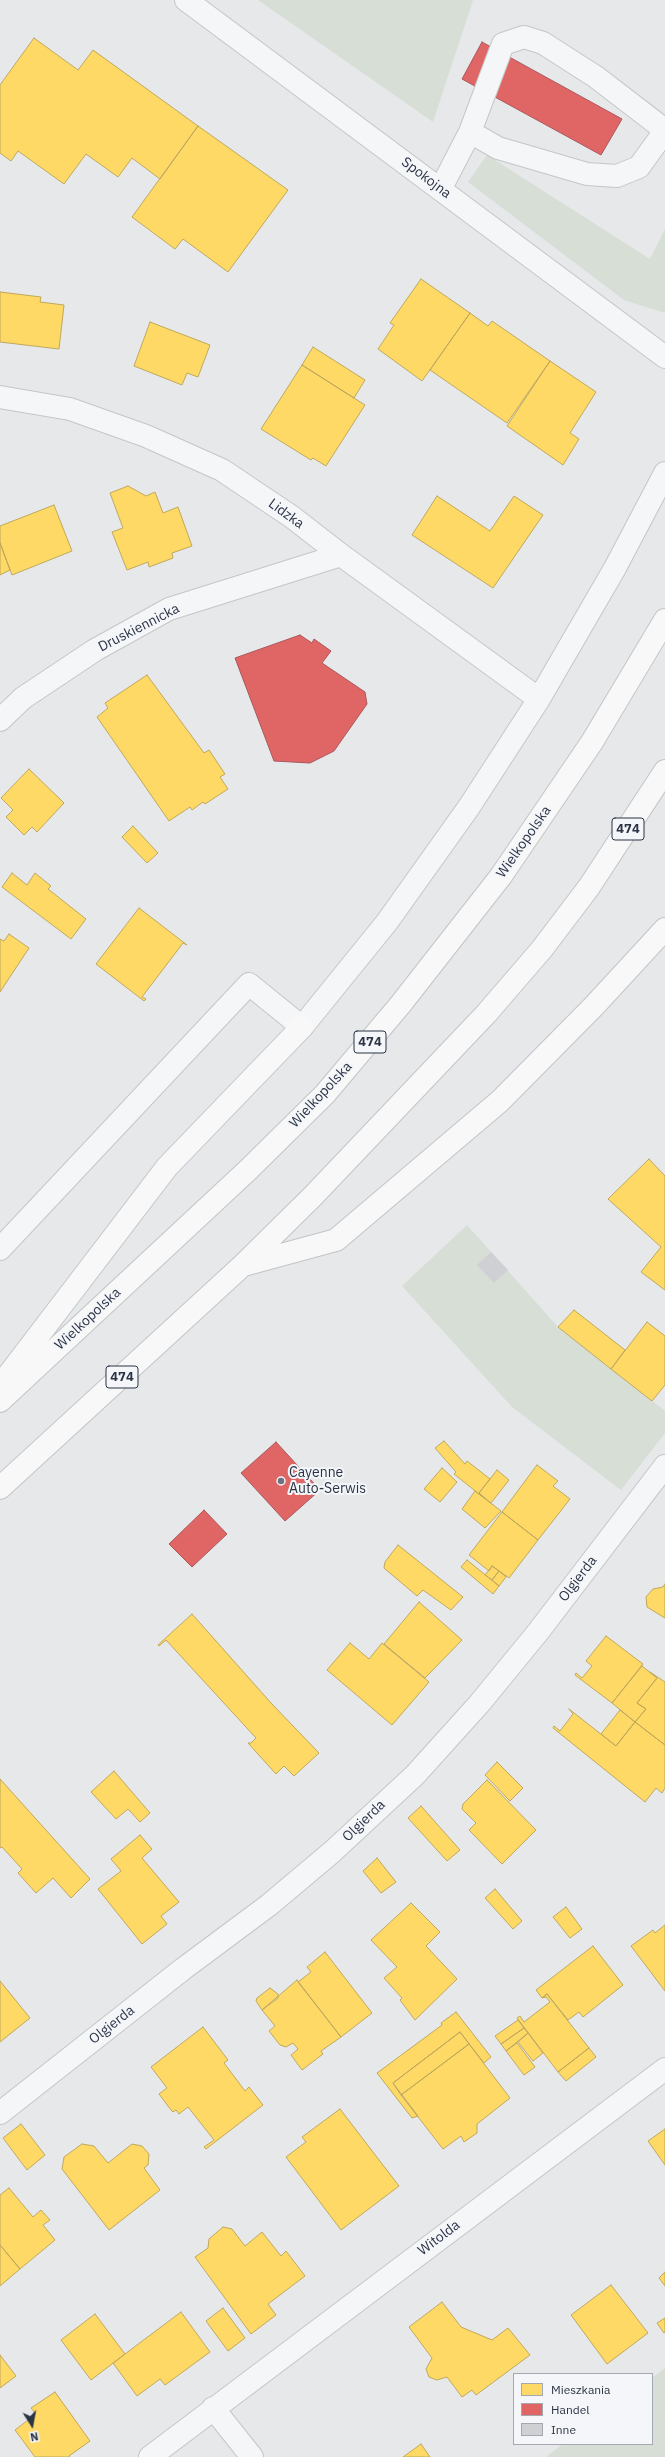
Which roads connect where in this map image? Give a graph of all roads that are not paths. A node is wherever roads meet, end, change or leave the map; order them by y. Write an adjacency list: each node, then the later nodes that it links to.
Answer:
1 (186, 0): 4 (street, Spokojna)
2 (665, 130): 3 (street); 3 (street)
3 (470, 132): 4 (street)
4 (441, 188): 5 (street, Spokojna)
5 (665, 358)
6 (0, 397): 8 (street, Lidzka)
7 (665, 473): 10 (street)
8 (341, 556): 10 (street, Lidzka); 11 (street, Druskiennicka)
9 (665, 620): 18 (main road, Wielkopolska / 474)
10 (539, 699): 14 (street)
11 (0, 720)
12 (665, 771): 16 (main road, 474)
13 (665, 929): 16 (main road)
14 (302, 1027): 15 (street); 17 (main road)
15 (0, 1248)
16 (243, 1265): 20 (main road, 474)
17 (0, 1386)
18 (0, 1401)
19 (665, 1466): 22 (street, Olgierda)
20 (0, 1488)
21 (665, 2069): 23 (street, Witolda)
22 (0, 2113)
23 (213, 2408): 24 (street, Witolda); 25 (street)
24 (150, 2457)
25 (252, 2457)

